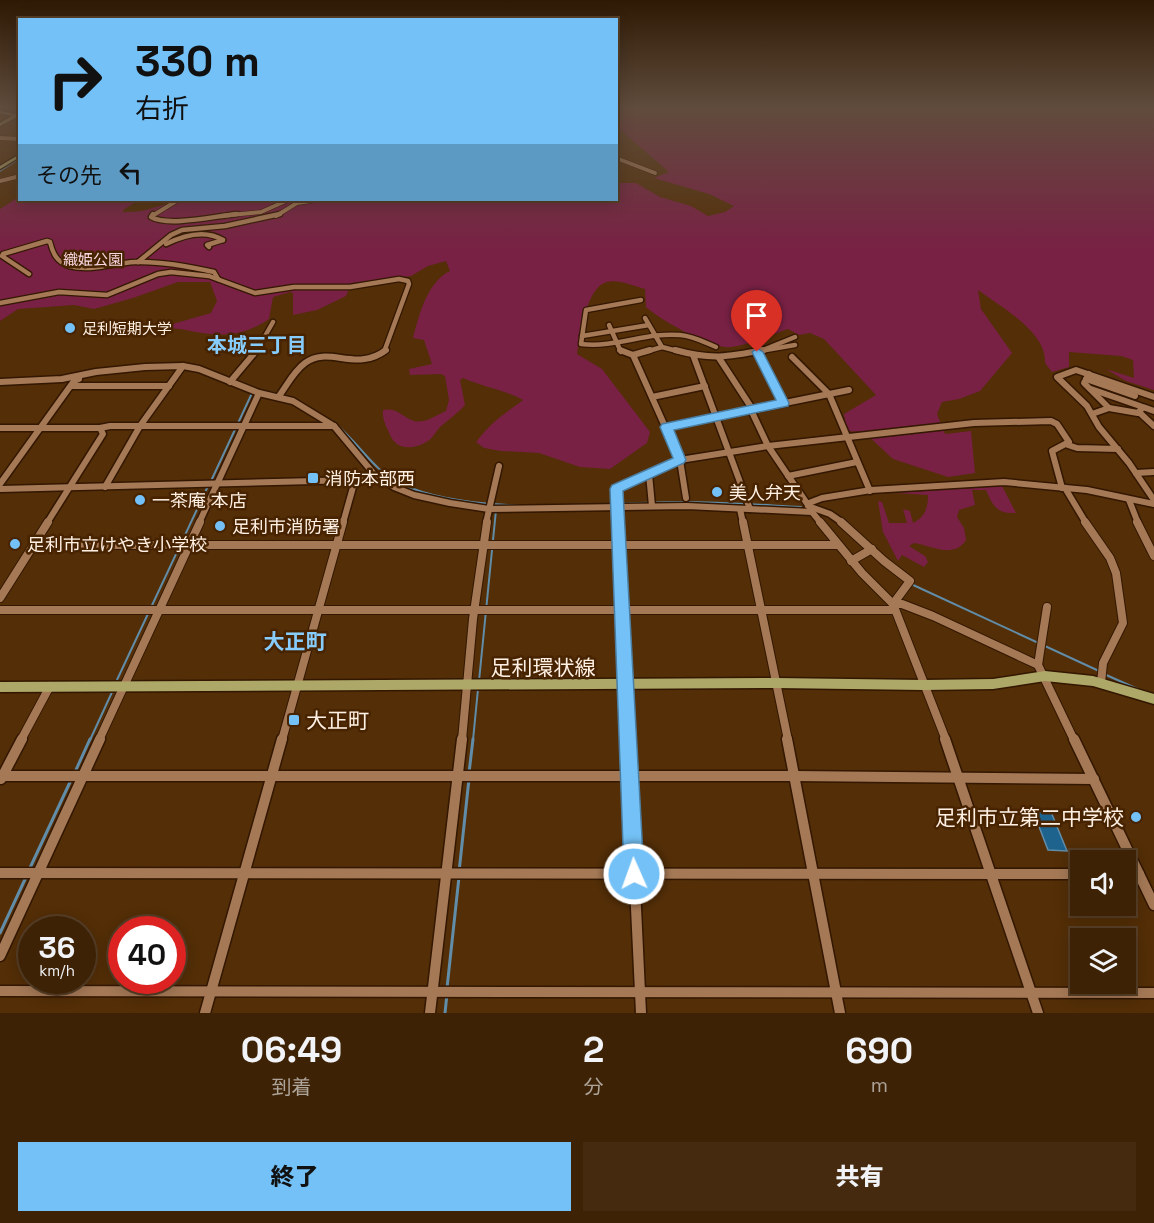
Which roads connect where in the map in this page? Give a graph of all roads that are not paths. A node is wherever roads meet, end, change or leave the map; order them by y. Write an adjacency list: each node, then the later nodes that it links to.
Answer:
1 (18, 157): 3 (main road)
2 (618, 159): 4 (street)
3 (0, 168)
4 (655, 173)
5 (18, 176): 6 (street)
6 (0, 181)
7 (177, 201): 8 (street)
8 (286, 201)
9 (297, 201): 11 (street)
10 (209, 247): 11 (street)
11 (148, 253): 12 (street)
12 (138, 262): 13 (street); 14 (street)
13 (29, 274)
14 (218, 279): 16 (street); 45 (street)
15 (641, 300): 22 (street)
16 (0, 303)
17 (645, 318): 19 (street)
18 (273, 322): 37 (street)
19 (649, 325): 20 (street); 21 (street)
20 (610, 328): 22 (street); 24 (street)
21 (655, 335): 24 (street); 26 (street); 27 (street)
22 (582, 336): 24 (street)
23 (795, 337): 28 (street)
24 (617, 343): 29 (street)
25 (795, 345): 28 (street)
26 (662, 347): 29 (street); 30 (street)
27 (716, 347)
28 (757, 352): 32 (street); 49 (street)
29 (633, 355): 48 (street)
30 (693, 355): 32 (street); 40 (street)
31 (792, 357): 44 (street)
32 (719, 358): 51 (street)
33 (183, 366): 34 (street); 37 (street); 39 (street)
34 (108, 371): 36 (street); 38 (street)
35 (1087, 376): 41 (street); 46 (street); 47 (street); 54 (street)
36 (0, 382)
37 (230, 382): 43 (street)
38 (70, 386): 39 (street); 62 (street)
39 (169, 386): 56 (street)
40 (705, 386): 48 (street); 55 (street)
41 (1091, 389): 50 (street); 52 (street)
42 (849, 390): 44 (street)
43 (259, 393): 45 (street); 57 (street)
44 (829, 394): 49 (street); 64 (street)
45 (279, 396): 58 (street)
46 (1135, 396)
47 (1154, 396)
48 (652, 397): 60 (street)
49 (783, 403): 51 (street)
50 (1109, 408): 52 (street); 54 (street)
51 (752, 410): 55 (street); 66 (street)
52 (1140, 410): 53 (street); 59 (street)
53 (1154, 411)
54 (1092, 414): 67 (street)
55 (716, 417): 60 (street); 68 (street)
56 (140, 426): 57 (street); 63 (street); 81 (street)
57 (244, 426): 58 (street); 79 (street)
58 (334, 426): 74 (street)
59 (1154, 426)
60 (666, 427): 69 (street)
61 (0, 428): 62 (street)
62 (39, 428): 63 (street); 78 (street)
63 (100, 428): 80 (street)
64 (846, 436): 65 (street); 66 (street); 70 (street)
65 (1068, 445): 67 (street); 82 (street)
66 (768, 446): 68 (street); 76 (street)
67 (1118, 449): 73 (street)
68 (729, 452): 69 (street); 92 (street)
69 (680, 460): 75 (street); 85 (street)
70 (856, 462): 76 (street); 84 (street)
71 (499, 466): 91 (street)
72 (1154, 472): 73 (street)
73 (1136, 473): 87 (street)
74 (374, 474): 77 (street); 91 (street)
75 (649, 474): 88 (street); 89 (street)
76 (788, 476): 90 (street)
77 (355, 480): 79 (street); 96 (street)
78 (0, 484)
79 (217, 484): 81 (street); 95 (street)
80 (71, 487): 81 (street); 83 (street); 94 (street)
81 (105, 487)
82 (1064, 488): 84 (street); 86 (street); 113 (street)
83 (0, 489)
84 (870, 491): 90 (street)
85 (686, 498)
86 (1129, 500): 87 (street); 101 (street)
87 (1154, 502)
88 (617, 506): 89 (street); 91 (street); 98 (street)
89 (652, 506): 92 (street)
90 (808, 507): 92 (street); 99 (street); 100 (street)
91 (489, 509): 97 (street)
92 (748, 509): 93 (street)
93 (747, 544): 98 (street); 99 (street); 110 (street)
94 (34, 545): 95 (street); 103 (street)
95 (190, 545): 96 (street); 108 (street)
96 (337, 545): 97 (street); 111 (street)
97 (483, 545): 98 (street); 106 (street)
98 (618, 545): 109 (street)
99 (837, 545): 102 (street)
100 (872, 549): 102 (street); 104 (street)
101 (1154, 556)
102 (851, 561): 104 (street)
103 (0, 598)
104 (894, 607): 110 (street); 112 (street); 117 (street)
105 (1047, 608): 112 (street)
106 (475, 609): 109 (street); 111 (street); 121 (street)
107 (0, 610): 108 (street)
108 (159, 610): 111 (street); 119 (street)
109 (622, 610): 110 (street); 116 (street)
110 (762, 610): 115 (street)
111 (319, 611): 120 (street)
112 (1038, 665): 114 (street)
113 (1102, 675): 114 (main road, 足利環状線); 123 (main road, 足利環状線)
114 (1045, 676): 117 (main road, 足利環状線); 131 (street)
115 (776, 683): 116 (main road, 足利環状線); 117 (main road, 足利環状線); 127 (street)
116 (626, 685): 121 (main road, 足利環状線); 126 (street)
117 (924, 685): 129 (street)
118 (50, 686): 119 (main road, 足利環状線); 122 (main road, 足利環状線); 130 (street)
119 (123, 686): 120 (main road, 足利環状線); 124 (street)
120 (297, 686): 121 (main road, 足利環状線); 128 (street)
121 (467, 686): 125 (street)
122 (0, 687)
123 (1154, 699)
124 (83, 776): 128 (street); 130 (street); 133 (street)
125 (458, 776): 126 (street); 128 (street); 135 (street)
126 (630, 776): 127 (street); 136 (street)
127 (795, 776): 129 (street); 137 (street)
128 (272, 777): 134 (street)
129 (960, 777): 131 (street); 138 (street)
130 (1, 778)
131 (1094, 779): 140 (street)
132 (0, 873): 133 (street)
133 (38, 873): 134 (street); 142 (street)
134 (244, 874): 135 (street); 143 (street)
135 (447, 874): 136 (street); 147 (street)
136 (634, 874): 137 (street); 145 (street)
137 (812, 874): 138 (street); 146 (street)
138 (990, 874): 139 (street); 148 (street)
139 (1070, 874)
140 (1139, 874): 141 (street)
141 (1154, 905)
142 (0, 956)
143 (211, 990): 144 (street); 147 (street); 150 (street)
144 (0, 991)
145 (640, 992): 146 (street); 147 (street); 152 (street)
146 (835, 992): 148 (street); 153 (street)
147 (432, 993): 151 (street)
148 (1031, 993): 149 (street); 154 (street)
149 (1154, 993)
150 (205, 1013)
151 (430, 1013)
152 (641, 1013)
153 (840, 1013)
154 (1038, 1013)

